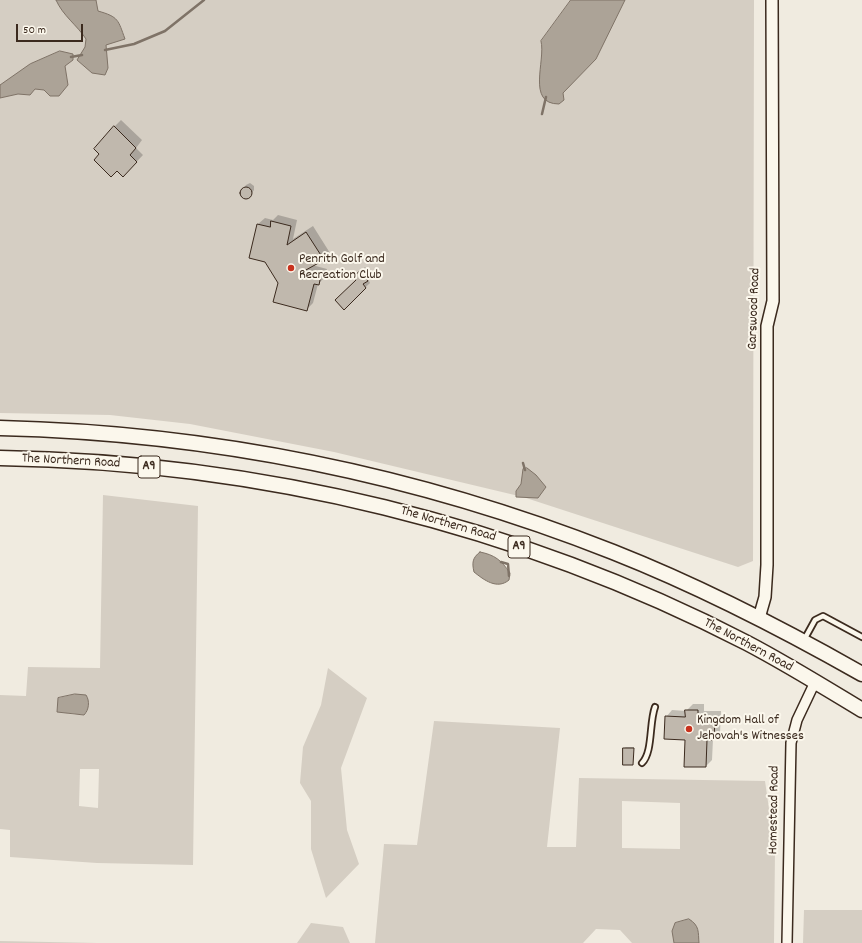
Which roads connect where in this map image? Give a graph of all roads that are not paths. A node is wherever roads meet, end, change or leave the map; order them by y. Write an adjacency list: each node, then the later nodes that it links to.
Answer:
1 (772, 0): 4 (street, Garswood Road)
2 (0, 428): 4 (highway, The Northern Road / A9)
3 (0, 458): 8 (highway, The Northern Road / A9)
4 (759, 618): 6 (highway, The Northern Road / A9)
5 (862, 636): 6 (lane)
6 (804, 641): 7 (highway, The Northern Road / A9)
7 (862, 674)
8 (815, 682): 10 (highway, The Northern Road / A9); 12 (street, Homestead Road)
9 (655, 707): 11 (lane)
10 (862, 710)
11 (642, 763)
12 (787, 943)

